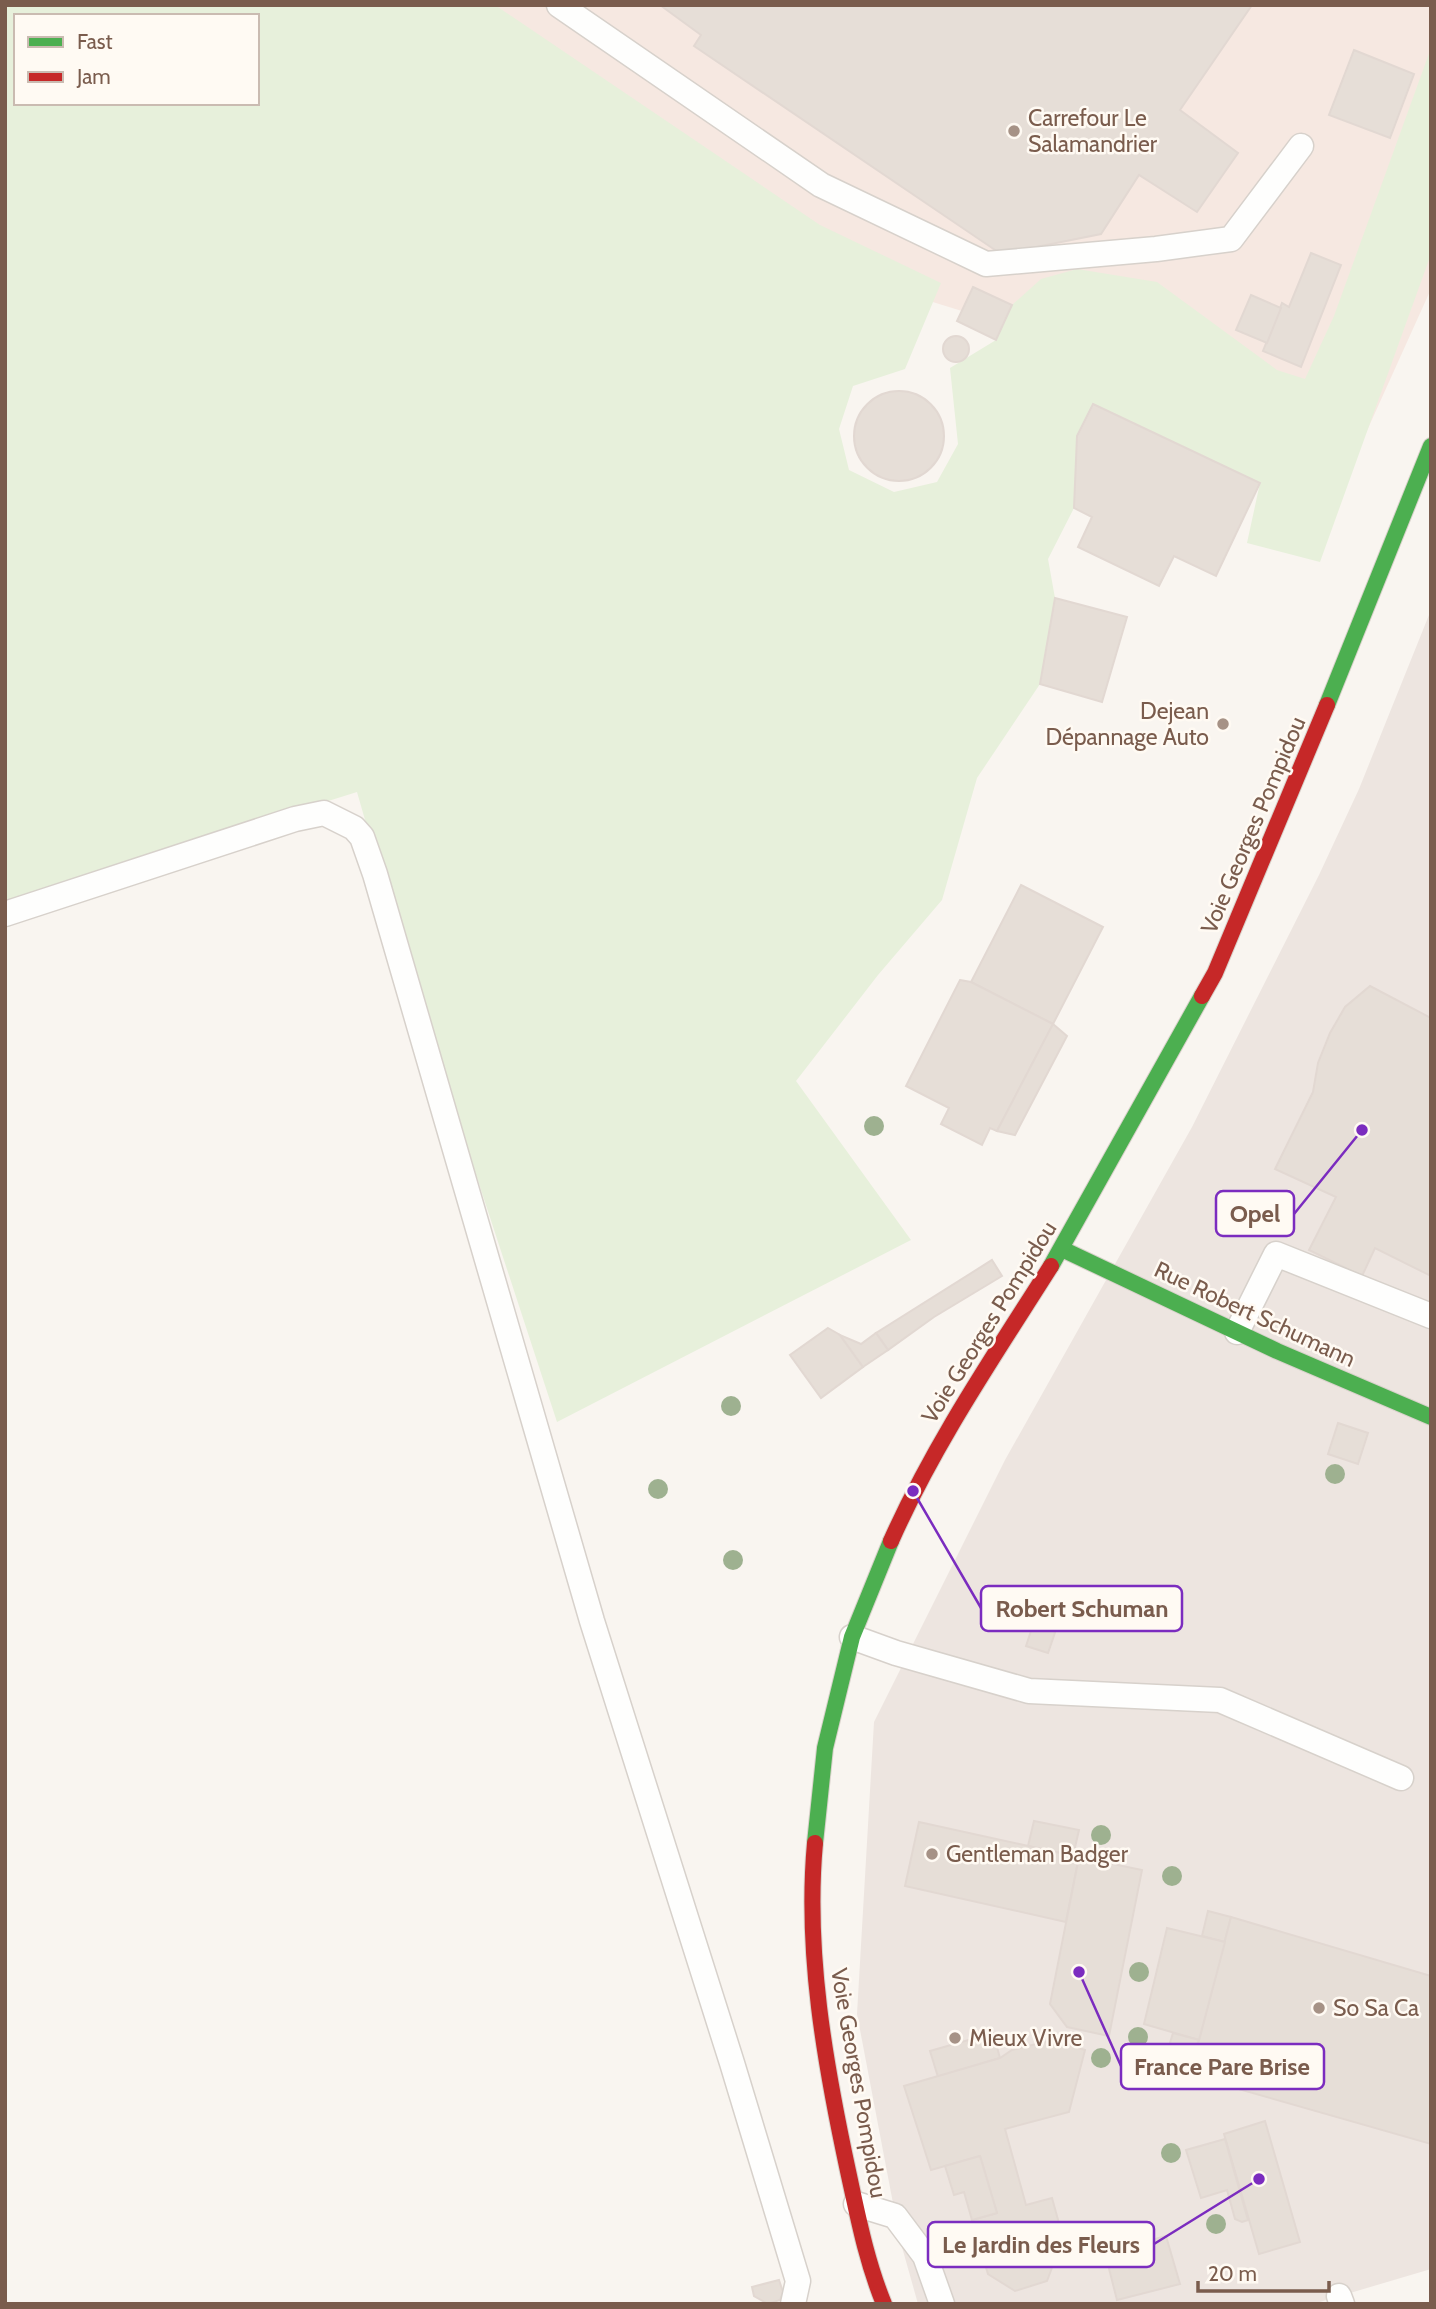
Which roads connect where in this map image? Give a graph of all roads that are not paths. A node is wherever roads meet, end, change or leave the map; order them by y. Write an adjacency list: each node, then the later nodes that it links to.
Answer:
1 (559, 5): 2 (lane)
2 (1301, 146)
3 (1428, 461): 5 (main road, Voie Georges Pompidou)
4 (5, 914): 14 (lane)
5 (1062, 1249): 7 (main road, Rue Robert Schumann); 9 (main road, Voie Georges Pompidou)
6 (1431, 1316): 7 (lane)
7 (1237, 1332): 8 (main road, Rue Robert Schumann)
8 (1431, 1417)
9 (852, 1637): 10 (lane); 11 (main road, Voie Georges Pompidou)
10 (1401, 1778)
11 (856, 2204): 12 (main road, Voie Georges Pompidou); 16 (lane)
12 (870, 2270): 13 (main road); 15 (main road, Voie Georges Pompidou)
13 (862, 2292)
14 (793, 2304)
15 (884, 2304)
16 (942, 2304)

